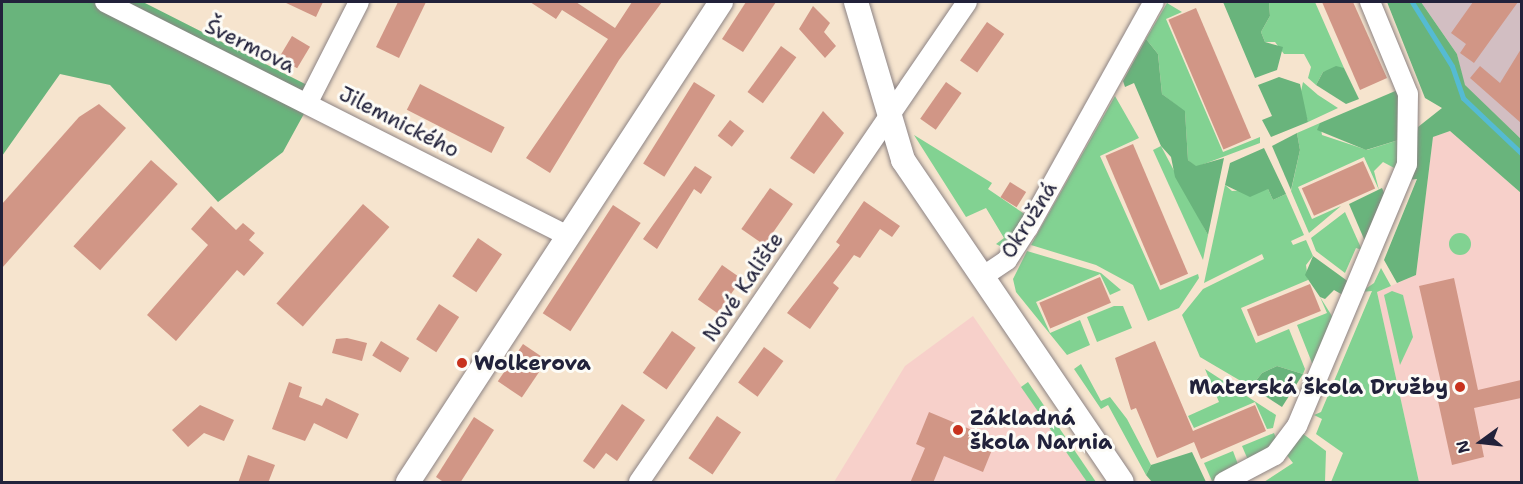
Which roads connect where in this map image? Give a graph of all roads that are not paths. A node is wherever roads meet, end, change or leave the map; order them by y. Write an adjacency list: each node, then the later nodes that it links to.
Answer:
1 (105, 2): 8 (street, Švermova)
2 (359, 2): 8 (street, Jilemnického)
3 (721, 2): 10 (street)
4 (856, 2): 9 (street)
5 (967, 2): 9 (street, Nové Kalište)
6 (1154, 2): 11 (street, Okružná)
7 (1370, 2): 15 (street)
8 (308, 102): 10 (street, Jilemnického)
9 (887, 119): 11 (street); 13 (street, Nové Kalište)
10 (568, 236): 12 (street)
11 (982, 277): 14 (street, Okružná)
12 (408, 483)
13 (639, 483)
14 (1122, 483)
15 (1224, 483)

